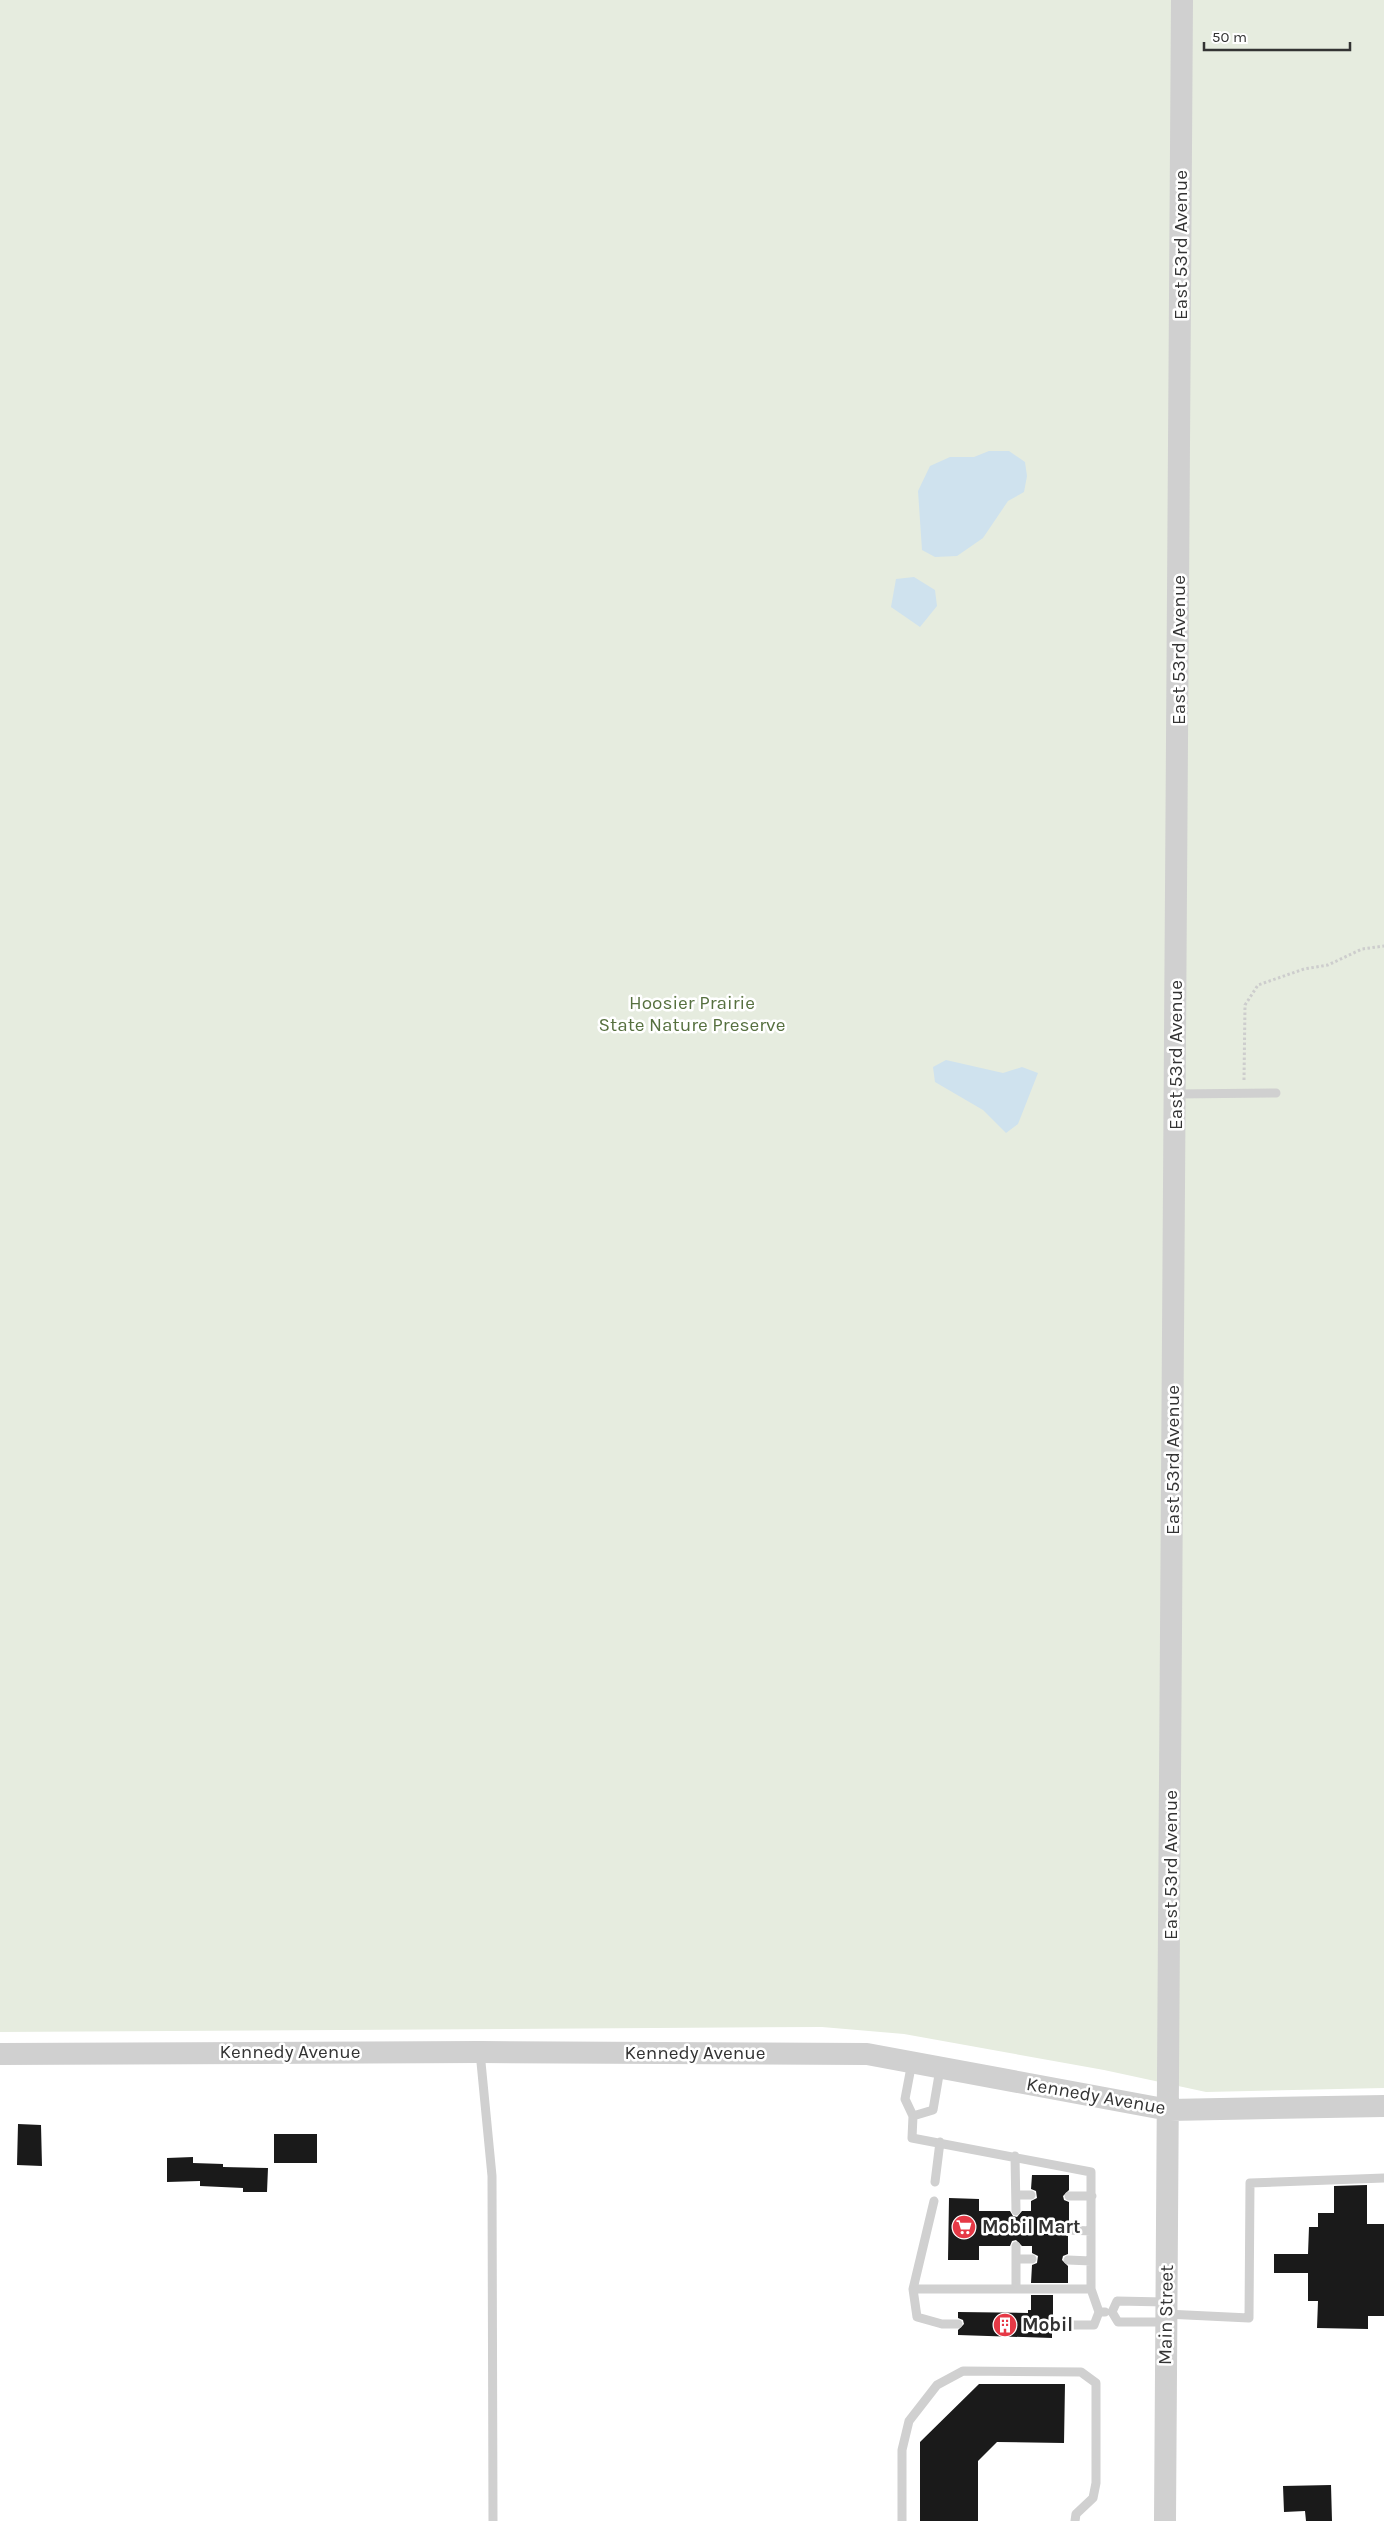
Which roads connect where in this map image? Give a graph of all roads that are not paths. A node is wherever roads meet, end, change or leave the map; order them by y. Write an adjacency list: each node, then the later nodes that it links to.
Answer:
1 (1182, 0): 3 (street, East 53rd Avenue)
2 (1276, 1093): 3 (lane)
3 (1176, 1094): 9 (street, East 53rd Avenue)
4 (480, 2052): 5 (street, Kennedy Avenue); 6 (street, Kennedy Avenue); 36 (lane)
5 (0, 2054)
6 (912, 2062): 7 (street, Kennedy Avenue); 10 (lane)
7 (941, 2067): 9 (street, Kennedy Avenue); 10 (lane)
8 (1384, 2106): 9 (street, Kennedy Avenue)
9 (1169, 2110): 33 (street, Main Street)
10 (913, 2116): 11 (lane)
11 (940, 2142): 12 (lane); 14 (lane)
12 (1015, 2156): 15 (lane); 18 (lane)
13 (1384, 2178): 33 (lane)
14 (934, 2182)
15 (1016, 2195): 16 (lane); 20 (lane)
16 (1031, 2195)
17 (1069, 2196): 18 (lane)
18 (1092, 2196): 22 (lane)
19 (934, 2201): 28 (lane)
20 (1016, 2211)
21 (1068, 2230): 22 (lane)
22 (1091, 2231): 27 (lane)
23 (1016, 2246): 24 (lane)
24 (1016, 2259): 25 (lane); 29 (lane)
25 (1032, 2259)
26 (1068, 2260): 27 (lane)
27 (1091, 2260): 30 (lane)
28 (913, 2289): 29 (lane); 34 (lane)
29 (1016, 2289): 30 (lane)
30 (1091, 2290): 31 (lane)
31 (1099, 2312): 32 (lane); 35 (lane)
32 (1112, 2312): 33 (lane); 33 (lane)
33 (1166, 2313): 39 (street, Main Street)
34 (958, 2324)
35 (1052, 2325)
36 (493, 2521)
37 (902, 2521): 38 (lane)
38 (1075, 2521)
39 (1165, 2521)

